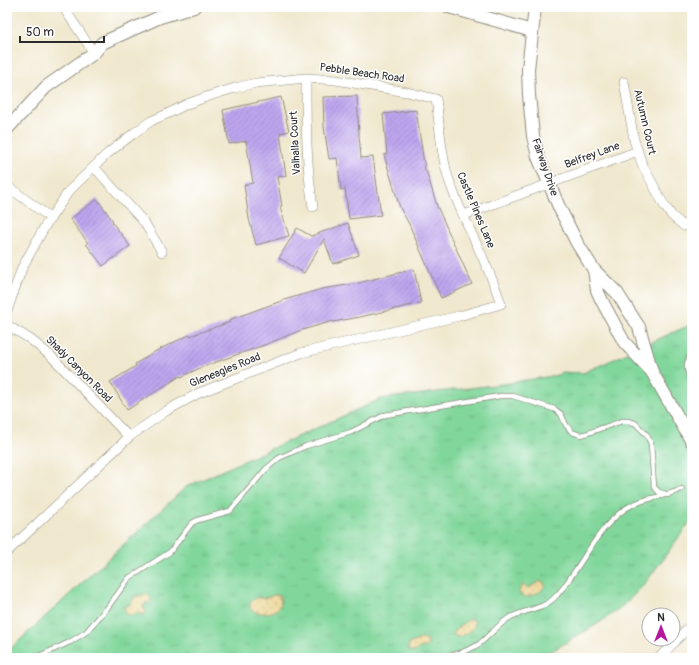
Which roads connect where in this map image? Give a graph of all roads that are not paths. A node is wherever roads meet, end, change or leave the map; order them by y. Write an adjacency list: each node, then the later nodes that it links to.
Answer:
1 (63, 7): 6 (street)
2 (194, 7): 6 (street)
3 (449, 7): 5 (street)
4 (535, 7): 5 (street, Fairway Drive)
5 (532, 31): 13 (street, Fairway Drive)
6 (94, 54): 10 (street)
7 (306, 78): 9 (street, Pebble Beach Road); 12 (street, Pebble Beach Road); 15 (street, Valhalla Court)
8 (624, 82): 11 (street, Autumn Court)
9 (436, 99): 16 (street, Castle Pines Lane)
10 (7, 129)
11 (638, 151): 13 (street, Belfrey Lane); 18 (street, Autumn Court)
12 (94, 167): 17 (street, Pebble Beach Road); 19 (street)
13 (549, 183): 16 (street, Belfrey Lane); 20 (street, Fairway Drive)
14 (7, 186): 17 (street)
15 (313, 207)
16 (464, 216): 22 (street, Castle Pines Lane)
17 (51, 218): 23 (street, Pebble Beach Road)
18 (692, 220)
19 (162, 252)
20 (594, 270): 21 (street, Fairway Drive); 24 (street, Fairway Drive)
21 (623, 302): 24 (street); 27 (street, Fairway Drive)
22 (501, 304): 29 (street, Gleneagles Road)
23 (7, 311)
24 (608, 311): 27 (street, Fairway Drive)
25 (7, 326): 29 (street, Shady Canyon Road)
26 (692, 356): 28 (lane)
27 (652, 372): 30 (street, Fairway Drive)
28 (692, 382)
29 (129, 437): 33 (street, Gleneagles Road)
30 (692, 442)
31 (682, 489): 32 (lane)
32 (668, 495): 35 (lane); 36 (lane)
33 (7, 552)
34 (692, 624): 37 (street)
35 (36, 658)
36 (445, 658)
37 (659, 658)

